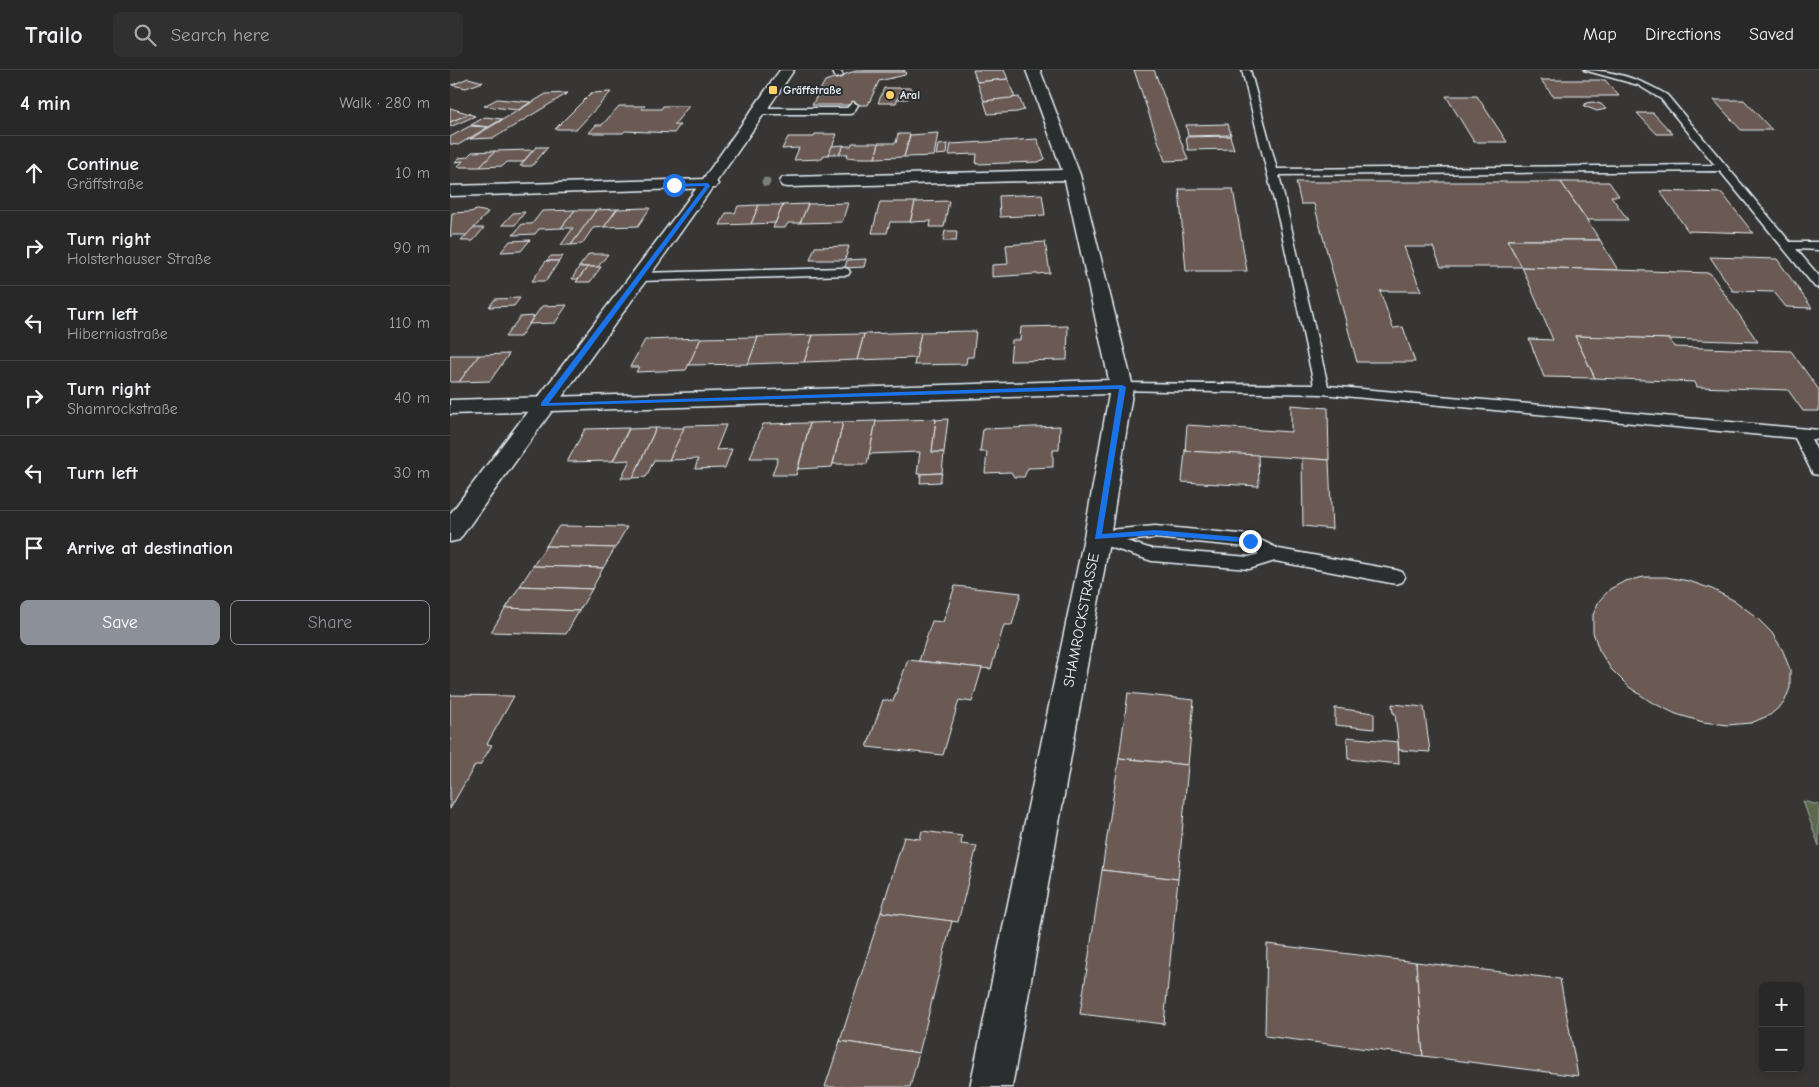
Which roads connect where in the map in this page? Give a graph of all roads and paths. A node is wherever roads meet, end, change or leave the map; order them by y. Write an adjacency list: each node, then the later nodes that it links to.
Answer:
1 (787, 70): 6 (street)
2 (1033, 70): 9 (street, SHAMROCKSTRASSE)
3 (1246, 70): 8 (lane)
4 (1588, 70): 7 (lane)
5 (853, 105): 6 (lane)
6 (758, 111): 11 (street)
7 (1723, 168): 8 (lane); 13 (lane)
8 (1274, 172): 19 (lane)
9 (1072, 175): 10 (street); 18 (street, SHAMROCKSTRASSE)
10 (788, 182)
11 (708, 184): 12 (street); 16 (street)
12 (450, 190)
13 (1787, 246): 14 (lane); 17 (lane)
14 (1819, 246)
15 (844, 272): 16 (lane)
16 (639, 277): 20 (street)
17 (1819, 284)
18 (1122, 387): 19 (lane); 20 (street); 26 (street, SHAMROCKSTRASSE)
19 (1322, 390): 22 (lane)
20 (543, 405): 21 (street); 25 (street)
21 (450, 407)
22 (1800, 433): 23 (lane); 24 (lane)
23 (1819, 435)
24 (1819, 470)
25 (450, 533)
26 (1097, 537): 27 (lane); 28 (street, SHAMROCKSTRASSE)
27 (1396, 577)
28 (991, 1087)

